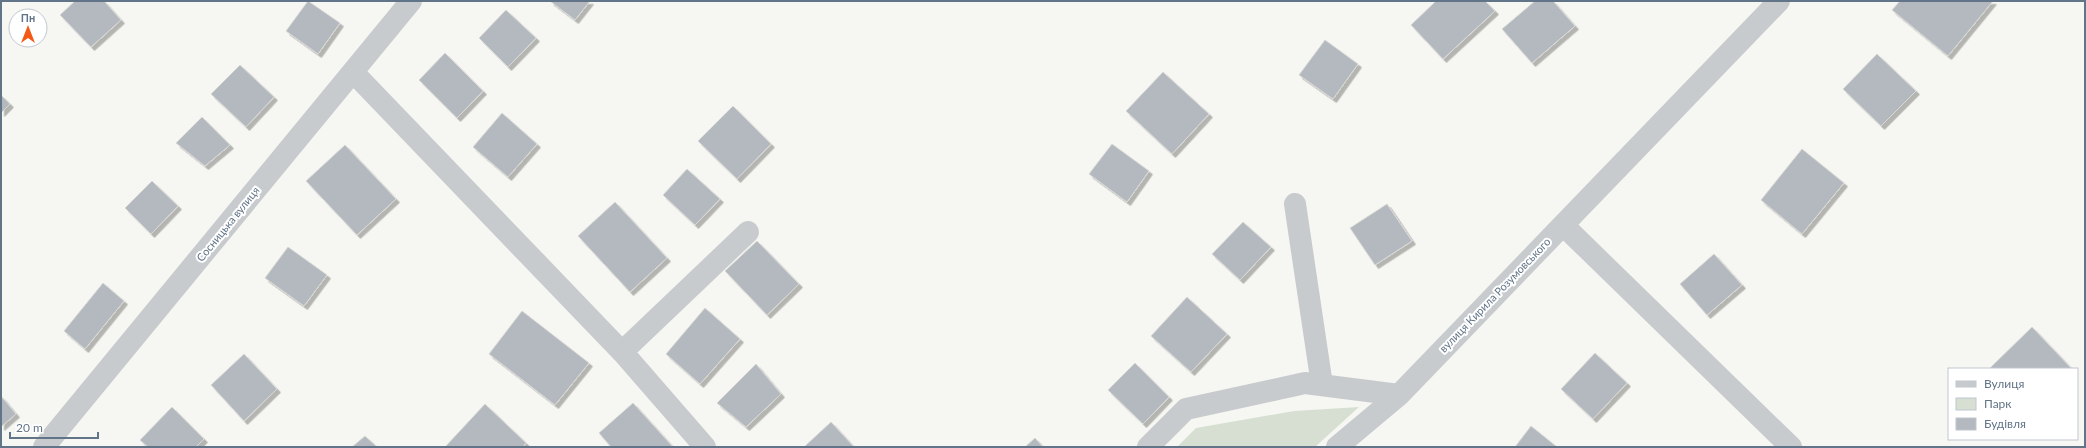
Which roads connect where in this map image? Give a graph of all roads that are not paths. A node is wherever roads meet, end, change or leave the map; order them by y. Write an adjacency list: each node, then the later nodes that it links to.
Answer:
1 (411, 1): 3 (street, Сосницька вулиця)
2 (1779, 1): 5 (street, вулиця Кирила Розумовського)
3 (353, 72): 7 (street); 10 (street, Сосницька вулиця)
4 (1295, 204): 8 (street)
5 (1563, 226): 9 (street, вулиця Кирила Розумовського); 14 (street)
6 (748, 232): 7 (street)
7 (622, 352): 11 (street)
8 (1322, 385): 9 (street); 12 (street)
9 (1399, 395): 13 (street, вулиця Кирила Розумовського)
10 (44, 447)
11 (705, 447)
12 (1148, 447)
13 (1338, 447)
14 (1791, 447)

